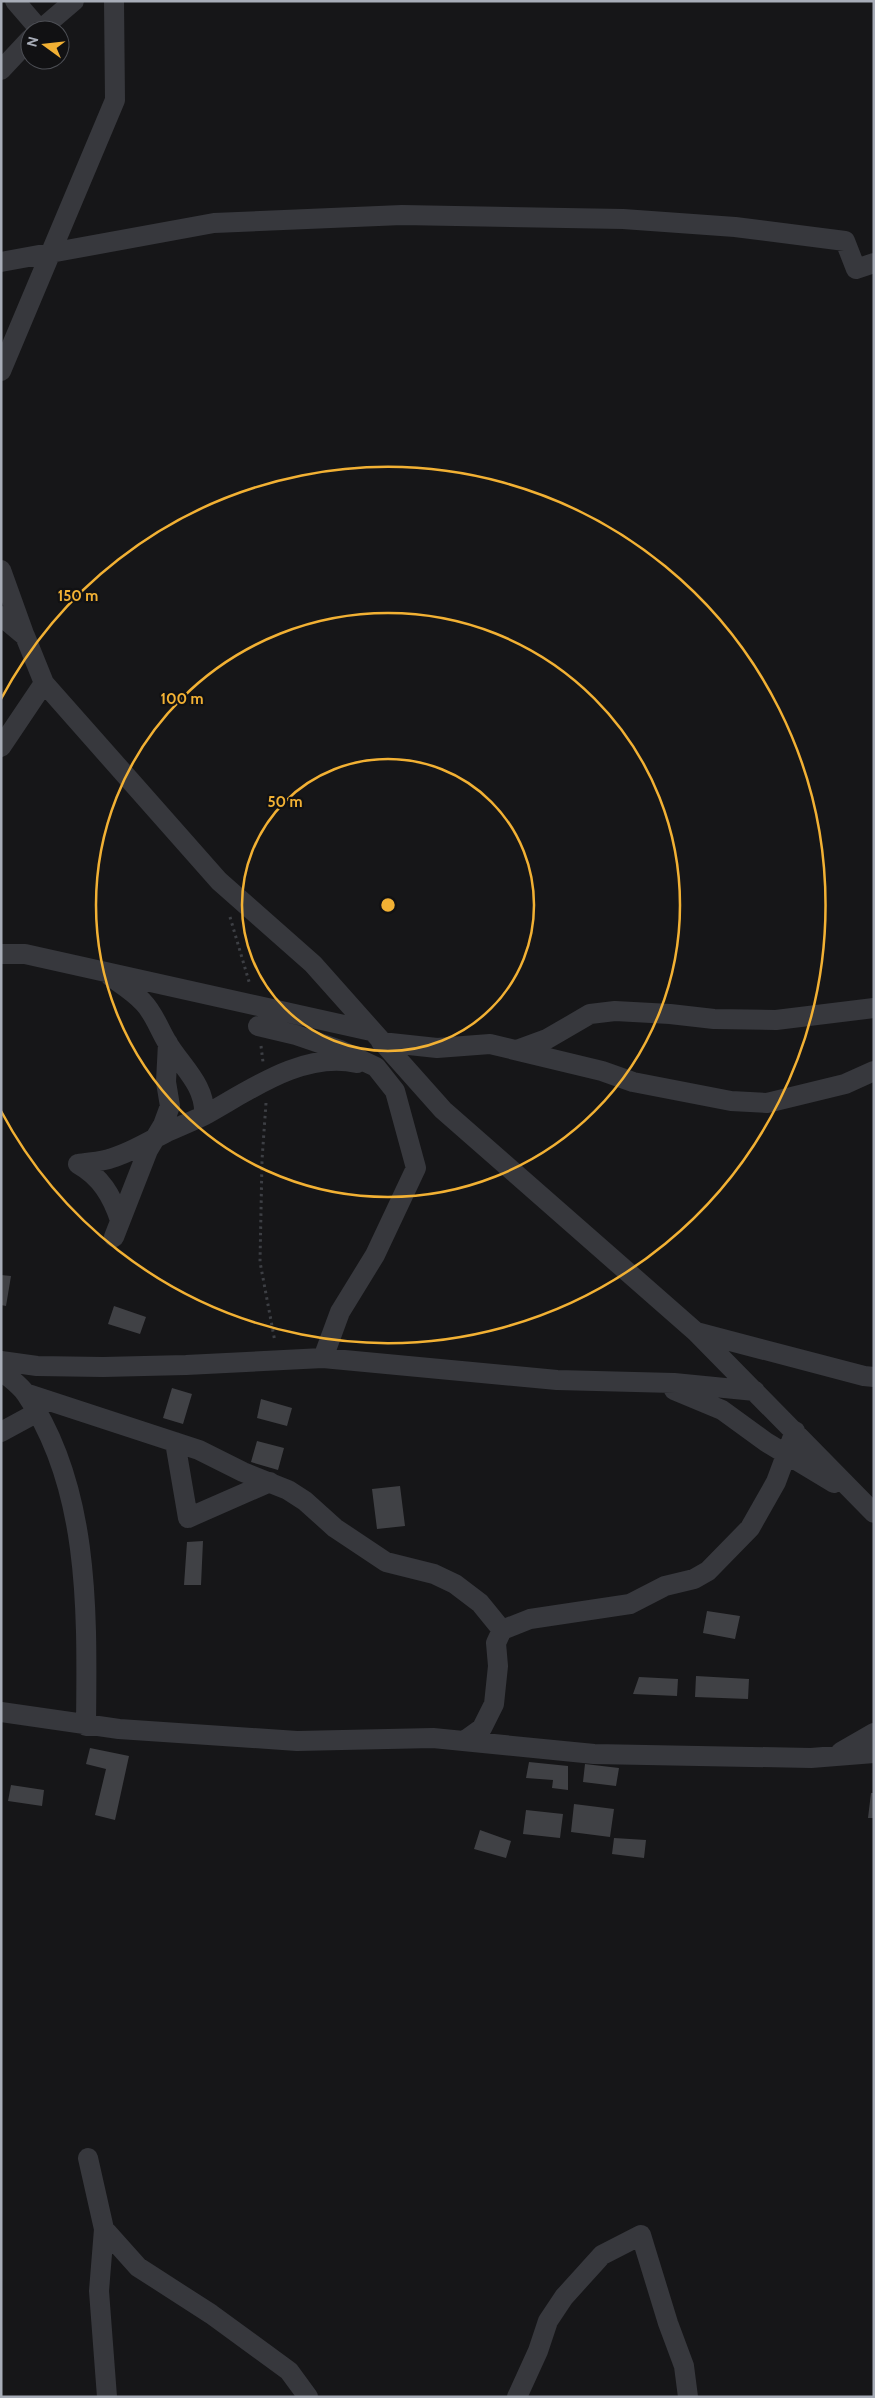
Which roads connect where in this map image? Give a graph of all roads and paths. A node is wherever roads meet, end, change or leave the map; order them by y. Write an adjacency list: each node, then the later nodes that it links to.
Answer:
1 (15, 1): 4 (street)
2 (74, 1): 5 (street)
3 (114, 1): 8 (street)
4 (31, 20)
5 (52, 20)
6 (20, 50): 7 (street)
7 (1, 70)
8 (50, 254): 9 (street); 10 (street); 11 (street)
9 (1, 262)
10 (874, 263)
11 (1, 371)
12 (1, 570): 14 (street)
13 (1, 616): 14 (street)
14 (24, 636): 15 (street)
15 (44, 683): 16 (street); 23 (street)
16 (1, 747)
17 (229, 914): 20 (path)
18 (1, 954): 19 (street)
19 (105, 972): 20 (street); 24 (street)
20 (254, 1005): 23 (street)
21 (874, 1008): 25 (street)
22 (258, 1026): 26 (street); 28 (path)
23 (376, 1036): 25 (street); 31 (street)
24 (168, 1043): 29 (street); 30 (street)
25 (517, 1050): 27 (street)
26 (376, 1067): 28 (street); 32 (street)
27 (874, 1071)
28 (264, 1081): 29 (street); 33 (path)
29 (204, 1116): 30 (street)
30 (155, 1139): 30 (street)
31 (696, 1332): 36 (street); 38 (street)
32 (323, 1358): 33 (street); 37 (street)
33 (280, 1360): 34 (street)
34 (1, 1361)
35 (1, 1370): 39 (street)
36 (874, 1376)
37 (644, 1382): 38 (street); 44 (street)
38 (755, 1391): 41 (street)
39 (25, 1393): 40 (street); 43 (street)
40 (36, 1413): 42 (street); 50 (street)
41 (795, 1431): 44 (street); 46 (street)
42 (1, 1432)
43 (175, 1442): 45 (street); 45 (street)
44 (787, 1455): 46 (street); 48 (street)
45 (270, 1482): 48 (street)
46 (856, 1495): 47 (street)
47 (874, 1513)
48 (502, 1630): 52 (street)
49 (1, 1712): 50 (street)
50 (86, 1726): 52 (street)
51 (874, 1733): 54 (street)
52 (464, 1741): 54 (street)
53 (874, 1753): 54 (street)
54 (836, 1755)
55 (88, 2158): 56 (street)
56 (104, 2229): 57 (street); 58 (street)
57 (108, 2397)
58 (308, 2397)
59 (517, 2397): 60 (street)
60 (688, 2397)

